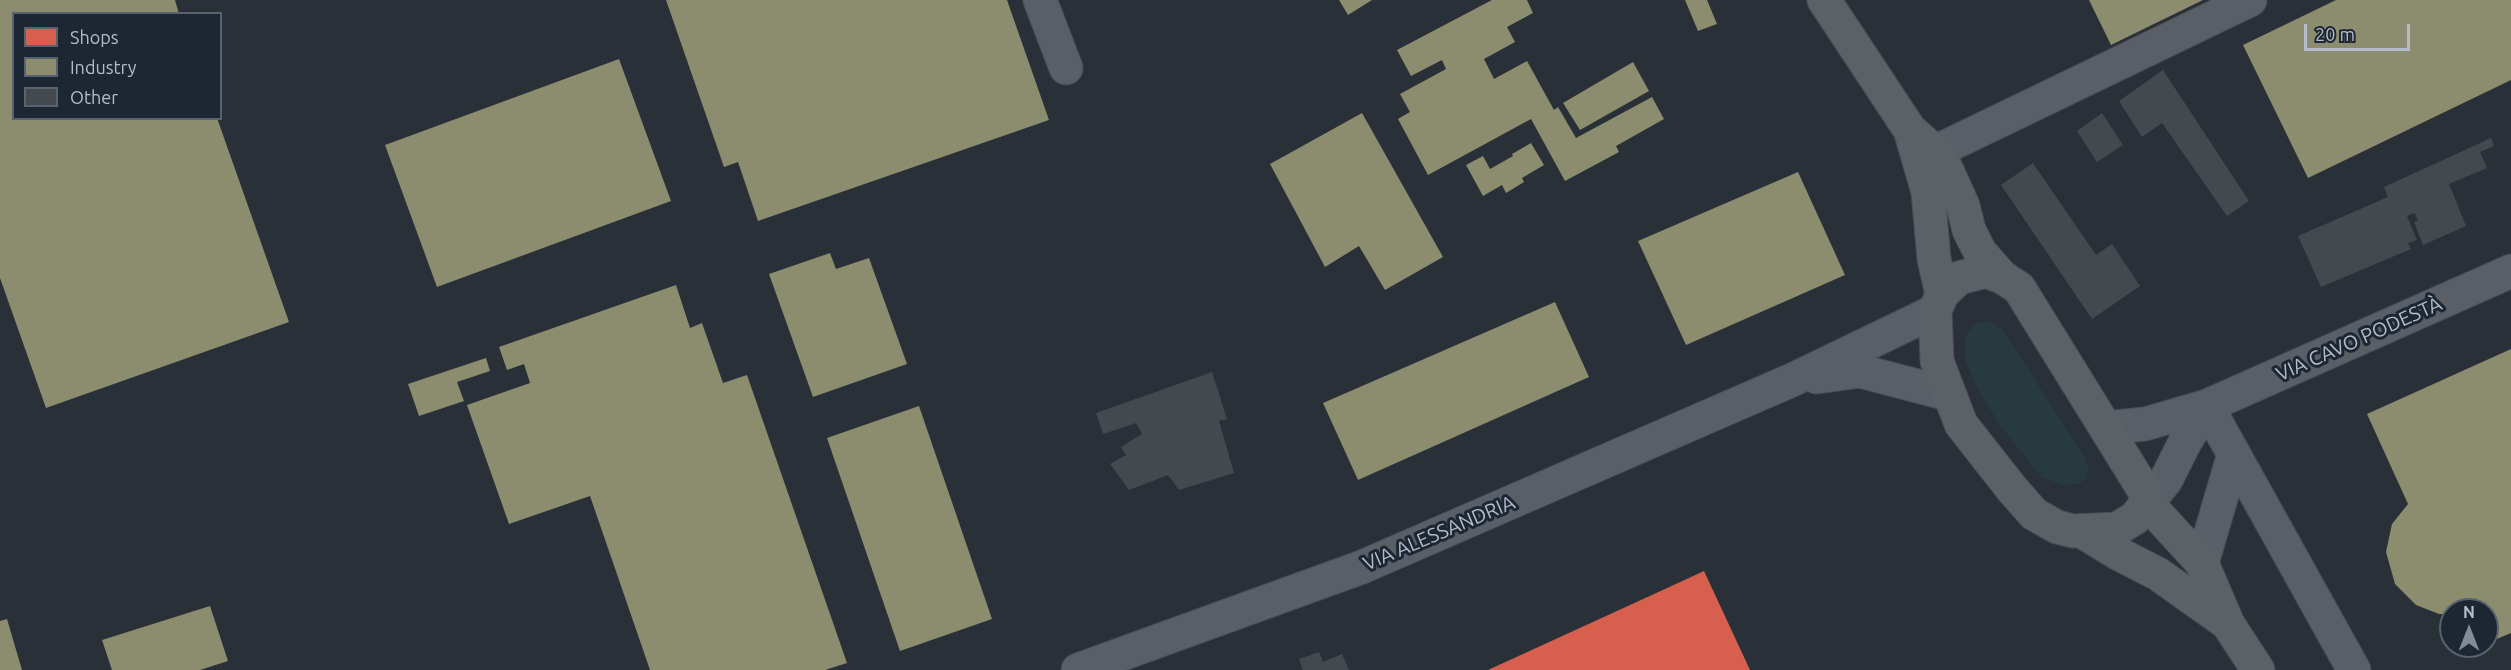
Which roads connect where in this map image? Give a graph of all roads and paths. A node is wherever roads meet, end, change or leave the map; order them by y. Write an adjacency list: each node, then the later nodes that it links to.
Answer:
1 (1040, 0): 4 (street)
2 (1824, 0): 5 (main road)
3 (2250, 0): 6 (street)
4 (1066, 68)
5 (1910, 130): 6 (main road); 9 (main road)
6 (1935, 152): 8 (main road)
7 (2511, 271): 12 (street, VIA CAVO PODESTÀ)
8 (2002, 277): 9 (main road); 13 (main road)
9 (1938, 302): 10 (street, VIA ALESSANDRIA); 11 (main road)
10 (1792, 380): 11 (street, VIA ALESSANDRIA); 19 (street, VIA ALESSANDRIA)
11 (1948, 394): 16 (main road)
12 (2207, 406): 13 (street, VIA CAVO PODESTÀ); 14 (street); 15 (street)
13 (2106, 428): 15 (main road)
14 (2234, 454): 17 (street); 22 (street)
15 (2146, 503): 16 (main road); 17 (main road)
16 (2084, 532): 18 (main road)
17 (2202, 563): 18 (main road)
18 (2228, 624): 21 (main road)
19 (1153, 658): 20 (street, VIA ALESSANDRIA)
20 (1078, 670)
21 (2258, 670)
22 (2354, 670)

